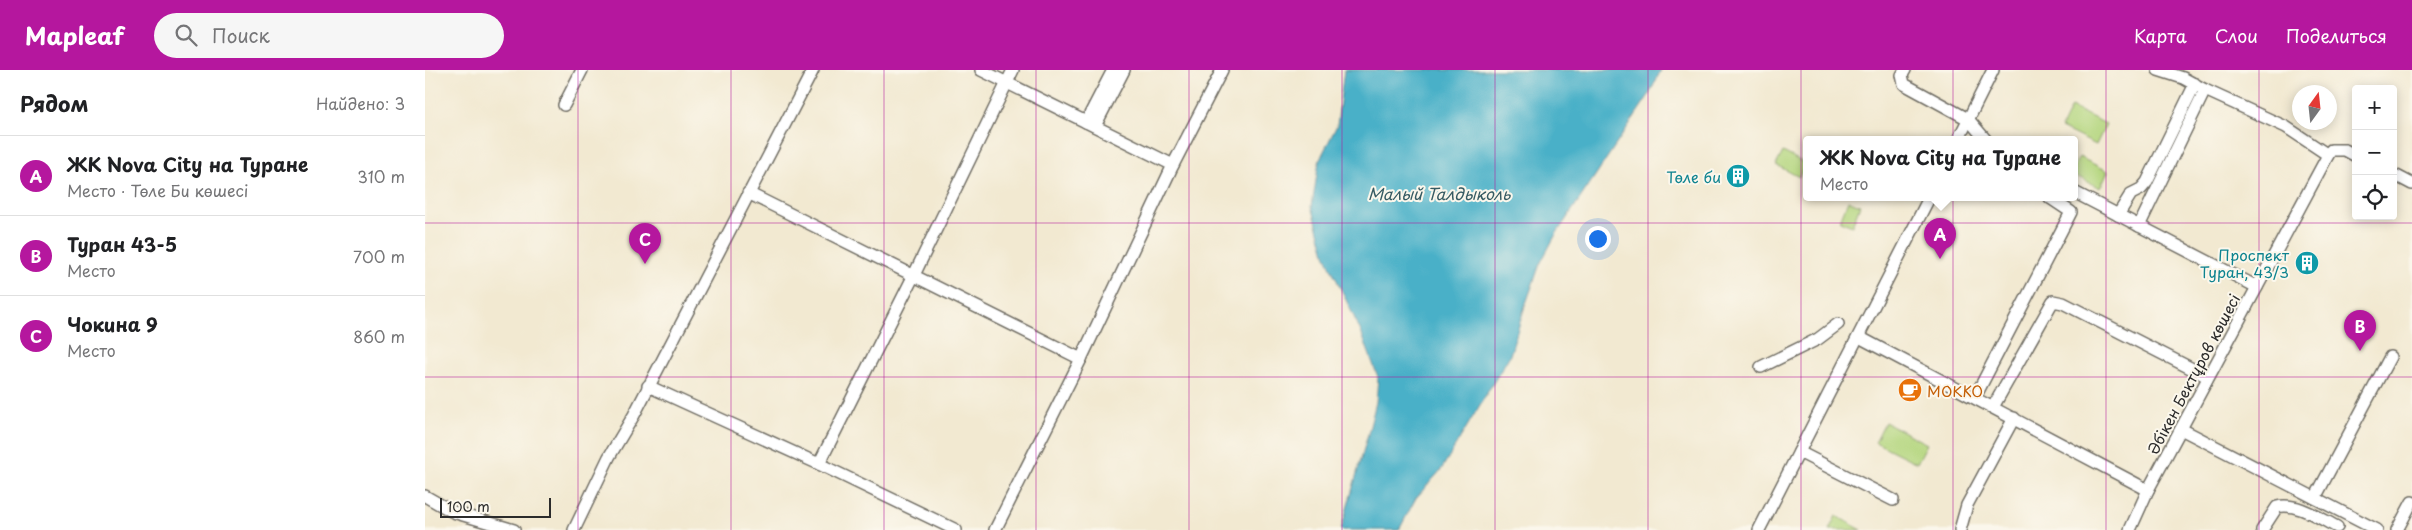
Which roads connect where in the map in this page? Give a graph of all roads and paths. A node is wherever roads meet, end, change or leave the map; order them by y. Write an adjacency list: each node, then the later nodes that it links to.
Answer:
1 (582, 70): 14 (street)
2 (813, 70): 24 (street)
3 (981, 70): 11 (street)
4 (1013, 70): 11 (street)
5 (1113, 70): 16 (street)
6 (1124, 70): 16 (street)
7 (1223, 70): 21 (street)
8 (1905, 70): 15 (street)
9 (1993, 70): 15 (street)
10 (2158, 70): 12 (street)
11 (1006, 83): 16 (street); 30 (street)
12 (2195, 84): 13 (street); 28 (street)
13 (2205, 90): 19 (street); 29 (street)
14 (564, 104)
15 (1968, 120): 17 (street); 18 (street)
16 (1091, 124): 21 (street)
17 (1960, 136)
18 (1982, 136)
19 (2327, 155): 20 (street); 31 (street, Әбікен Бектұров көшесі)
20 (2352, 155)
21 (1173, 165): 35 (street)
22 (2395, 175): 23 (street)
23 (2412, 183)
24 (748, 193): 30 (street); 38 (street)
25 (2078, 194): 28 (street)
26 (1927, 201): 33 (street)
27 (2055, 201): 39 (street)
28 (2118, 215): 29 (street)
29 (2139, 226): 31 (street)
30 (914, 275): 35 (street); 44 (street)
31 (2257, 288): 37 (street, Әбікен Бектұров көшесі)
32 (1838, 324): 36 (street)
33 (1859, 337): 39 (street); 43 (street)
34 (2390, 357): 47 (street)
35 (1081, 359): 54 (street)
36 (1761, 367)
37 (2208, 377): 40 (street); 42 (street, Әбікен Бектұров көшесі)
38 (648, 386): 44 (street); 52 (street)
39 (1975, 398): 40 (street)
40 (1993, 407): 41 (street)
41 (2014, 418): 45 (street); 56 (street)
42 (2181, 429): 45 (street, Әбікен Бектұров көшесі); 47 (street)
43 (1799, 452): 48 (street); 55 (street)
44 (819, 464): 53 (street)
45 (2148, 490): 57 (street, Әбікен Бектұров көшесі)
46 (425, 496): 51 (street)
47 (2315, 498): 59 (street)
48 (1893, 500)
49 (2412, 502): 60 (street)
50 (2338, 529): 58 (street)
51 (514, 530)
52 (574, 530)
53 (956, 530)
54 (995, 530)
55 (1759, 530)
56 (1960, 530)
57 (2130, 530)
58 (2262, 530)
59 (2377, 530)
60 (2397, 530)

